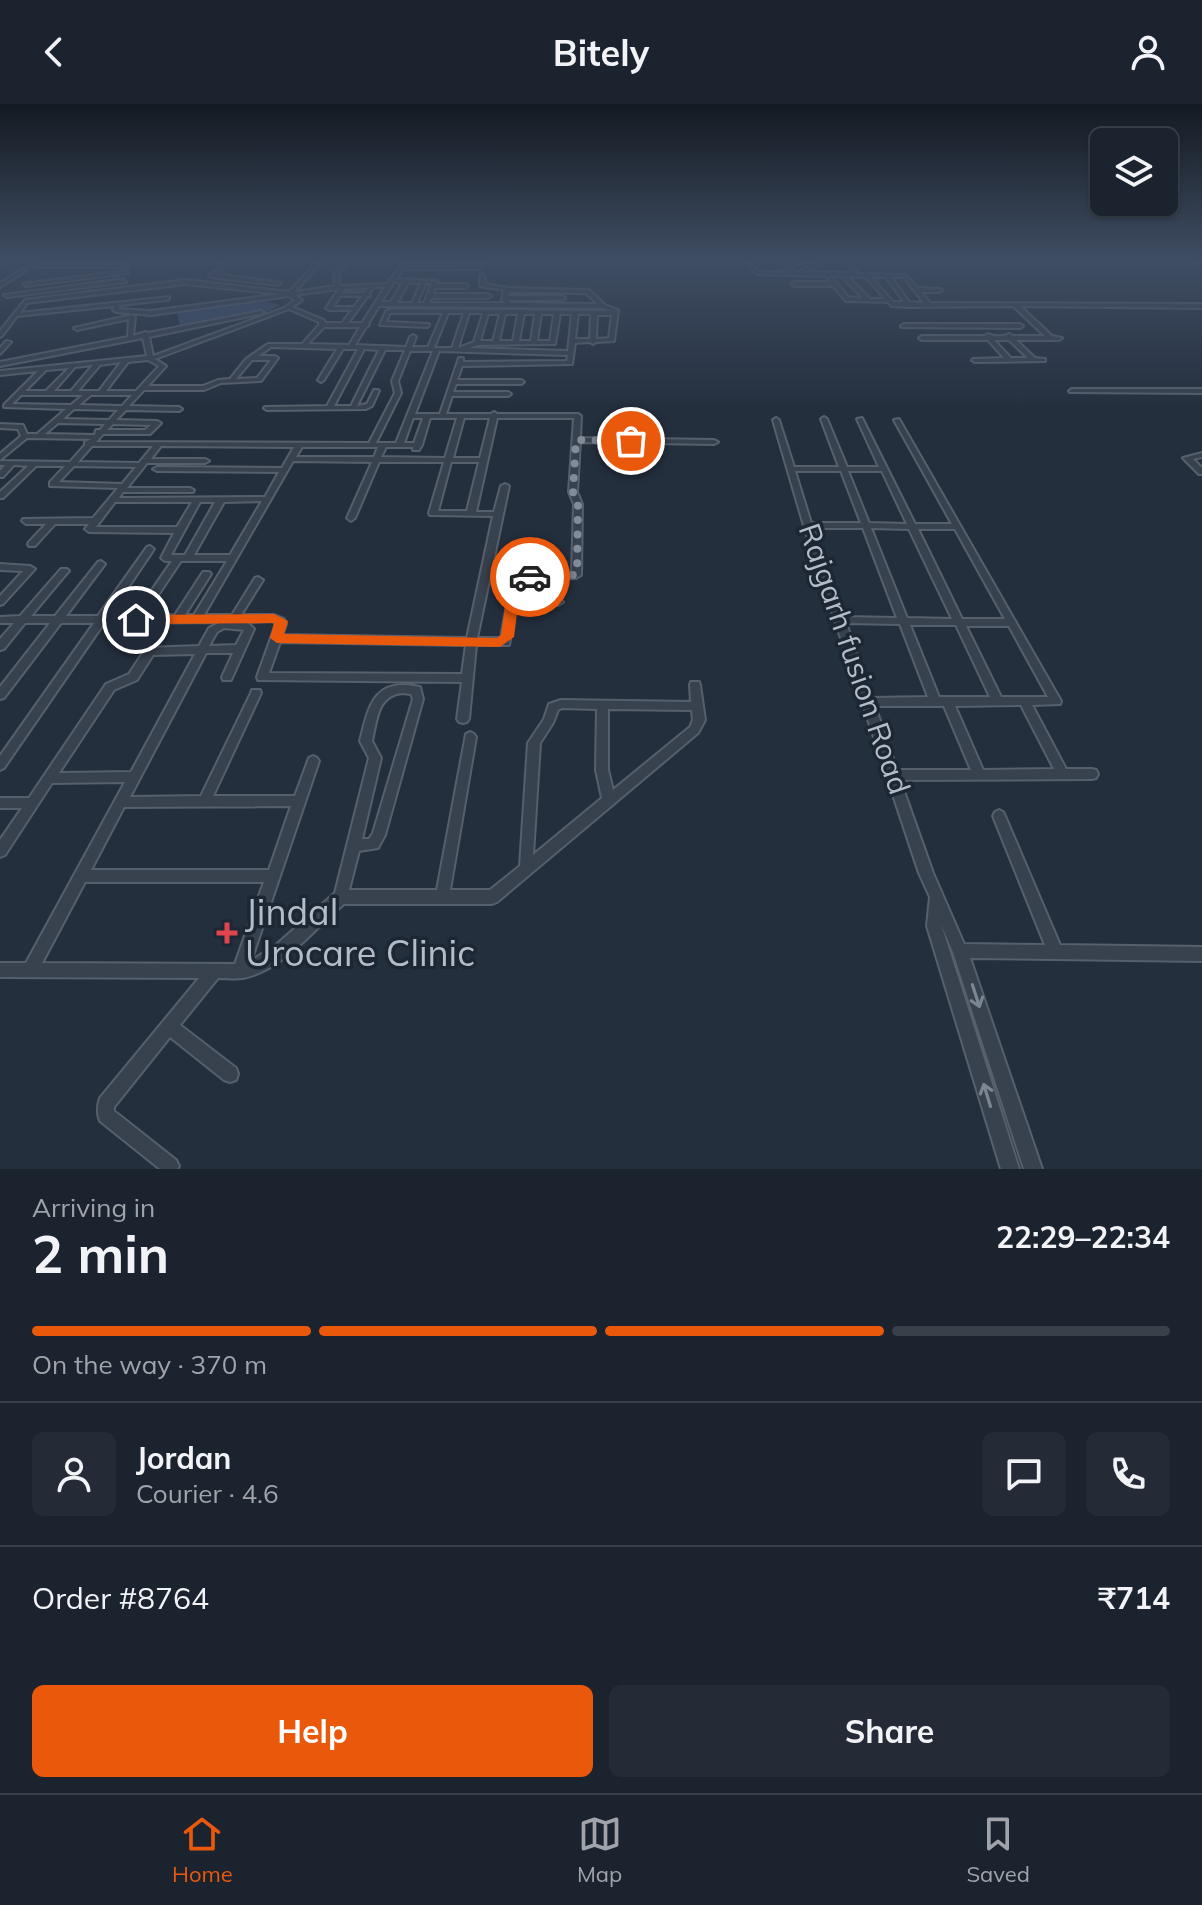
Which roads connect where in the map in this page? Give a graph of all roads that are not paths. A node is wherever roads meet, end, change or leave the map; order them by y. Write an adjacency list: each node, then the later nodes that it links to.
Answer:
1 (18, 311): 23 (street)
2 (65, 311): 23 (street)
3 (119, 311): 4 (street)
4 (162, 311)
5 (273, 311): 41 (street)
6 (281, 311): 70 (street)
7 (294, 311): 26 (street)
8 (334, 311): 26 (street)
9 (355, 311): 29 (street)
10 (374, 311): 27 (street)
11 (1005, 311): 38 (street)
12 (1021, 311): 50 (street)
13 (467, 312): 14 (street); 22 (street); 66 (street)
14 (486, 312): 15 (street); 55 (street)
15 (503, 312): 16 (street); 56 (street)
16 (521, 313): 17 (street); 57 (street)
17 (538, 313): 18 (street); 58 (street)
18 (557, 313): 19 (street); 58 (street)
19 (575, 313): 20 (street); 52 (street)
20 (594, 313): 21 (street); 54 (street)
21 (613, 313): 54 (street)
22 (444, 315): 25 (street); 65 (street)
23 (13, 317): 24 (street); 42 (street)
24 (0, 320)
25 (384, 320): 27 (street); 30 (street)
26 (321, 322): 29 (street); 59 (street)
27 (368, 322): 29 (street); 61 (street)
28 (101, 323): 39 (street); 40 (street); 43 (street)
29 (344, 325)
30 (391, 325): 31 (street); 63 (street)
31 (427, 325)
32 (904, 326): 33 (street)
33 (914, 326): 34 (street); 45 (street)
34 (935, 326): 35 (street); 45 (street)
35 (958, 326): 36 (street); 46 (street)
36 (978, 326): 37 (street); 47 (street)
37 (1000, 326): 38 (street); 48 (street)
38 (1020, 326): 49 (street)
39 (77, 328)
40 (101, 332)
41 (145, 334): 43 (street); 70 (street)
42 (0, 335)
43 (130, 336): 77 (street)
44 (413, 337): 64 (street)
45 (945, 338): 46 (street)
46 (967, 338): 47 (street); 72 (street)
47 (990, 338): 48 (street); 73 (street)
48 (1011, 338): 49 (street); 74 (street)
49 (1032, 338): 50 (street)
50 (1050, 338): 51 (street)
51 (1059, 338)
52 (572, 341): 54 (street); 68 (street)
53 (8, 342): 67 (street)
54 (593, 342)
55 (477, 343): 56 (street); 66 (street)
56 (496, 343): 57 (street)
57 (516, 343): 58 (street)
58 (534, 343)
59 (303, 346): 60 (street); 69 (street)
60 (340, 348): 61 (street); 85 (street)
61 (350, 348): 62 (street)
62 (362, 348): 63 (street); 106 (street)
63 (380, 348): 64 (street); 99 (street)
64 (408, 349): 65 (street); 91 (street)
65 (434, 349): 66 (street); 111 (street)
66 (459, 351): 68 (street); 80 (street)
67 (0, 352)
68 (571, 353): 80 (street)
69 (253, 358): 84 (street); 84 (street)
70 (151, 359): 76 (street); 90 (street)
71 (975, 360): 72 (street)
72 (986, 360): 73 (street)
73 (1009, 360): 74 (street)
74 (1033, 360): 75 (street)
75 (1043, 360)
76 (125, 362): 78 (street); 98 (street)
77 (0, 364)
78 (97, 365): 79 (street); 96 (street)
79 (72, 368): 81 (street); 95 (street)
80 (458, 368): 87 (street)
81 (43, 370): 82 (street); 100 (street)
82 (12, 372): 83 (street); 86 (street)
83 (0, 373)
84 (232, 380): 89 (street)
85 (321, 380)
86 (0, 382)
87 (454, 382): 88 (street); 101 (street)
88 (521, 382)
89 (196, 388): 90 (street); 104 (street)
90 (140, 390): 98 (street); 104 (street)
91 (396, 390): 92 (street); 127 (street)
92 (376, 391): 99 (street); 107 (street)
93 (1072, 391): 94 (street)
94 (1202, 391)
95 (49, 392): 96 (street); 100 (street)
96 (74, 392): 97 (street)
97 (90, 392): 98 (street); 103 (street)
98 (102, 392)
99 (361, 392): 107 (street)
100 (18, 393): 103 (street)
101 (450, 394): 102 (street); 108 (street)
102 (508, 394)
103 (73, 407): 104 (street); 117 (street)
104 (123, 407): 118 (street)
105 (267, 408): 106 (street)
106 (329, 408): 107 (street)
107 (353, 408)
108 (443, 414): 110 (street); 112 (street)
109 (494, 414): 110 (street); 123 (street); 137 (street)
110 (461, 415): 136 (street)
111 (411, 416): 112 (street); 129 (street)
112 (427, 416): 130 (street)
113 (824, 419): 145 (street)
114 (860, 419): 146 (street)
115 (776, 420): 144 (street, Rajgarh fusion Road)
116 (897, 420): 167 (street)
117 (57, 421): 118 (street); 121 (street)
118 (110, 421): 122 (street); 122 (street)
119 (0, 426): 120 (street)
120 (25, 436): 121 (street); 133 (street)
121 (39, 436): 122 (street)
122 (94, 438): 125 (street); 142 (street)
123 (576, 440): 124 (street); 178 (street)
124 (714, 442)
125 (158, 445): 126 (street); 141 (street)
126 (299, 445): 127 (street); 132 (street)
127 (371, 445): 128 (street)
128 (383, 445): 129 (street); 134 (street)
129 (399, 445): 130 (street)
130 (418, 445): 135 (street)
131 (1202, 455): 148 (street)
132 (291, 459): 134 (street); 147 (street)
133 (0, 460): 139 (street)
134 (377, 460): 135 (street); 160 (street)
135 (412, 460): 136 (street)
136 (448, 460): 137 (street); 158 (street)
137 (483, 460): 158 (street)
138 (205, 461): 141 (street)
139 (12, 463): 140 (street); 149 (street)
140 (35, 463): 142 (street); 153 (street)
141 (143, 463): 142 (street); 151 (street)
142 (70, 464): 151 (street)
143 (157, 469): 147 (street)
144 (792, 469): 145 (street); 164 (street, Rajgarh fusion Road)
145 (843, 469): 146 (street); 165 (street)
146 (884, 469): 166 (street)
147 (285, 470): 156 (street)
148 (1202, 472)
149 (0, 475)
150 (505, 486): 159 (street)
151 (122, 488): 152 (street); 157 (street)
152 (190, 490)
153 (1, 494)
154 (198, 499): 155 (street); 157 (street); 168 (street)
155 (221, 499): 156 (street); 171 (street)
156 (267, 499): 172 (street)
157 (113, 500): 163 (street)
158 (471, 514): 159 (street)
159 (498, 514): 194 (street)
160 (351, 518)
161 (26, 521): 162 (street)
162 (53, 521): 163 (street); 169 (street)
163 (95, 521): 168 (street)
164 (808, 525): 165 (street); 188 (street, Rajgarh fusion Road)
165 (865, 526): 166 (street); 190 (street)
166 (912, 527): 167 (street); 191 (street)
167 (958, 527): 192 (street)
168 (180, 530): 171 (street)
169 (32, 544)
170 (150, 549): 181 (street)
171 (183, 558): 172 (street); 187 (street)
172 (233, 558): 183 (street)
173 (101, 564): 186 (street)
174 (0, 567): 179 (street)
175 (64, 571): 189 (street)
176 (206, 574): 182 (street)
177 (258, 580): 184 (street)
178 (514, 601): 180 (street); 194 (street)
179 (0, 602)
180 (558, 602)
181 (98, 619): 186 (street); 187 (street); 212 (street)
182 (178, 619): 183 (street); 187 (street)
183 (197, 619): 184 (street)
184 (234, 619): 193 (street)
185 (0, 620): 189 (street)
186 (56, 620): 189 (street); 202 (street)
187 (136, 620)
188 (842, 620): 190 (street); 203 (street, Rajgarh fusion Road)
189 (21, 621): 195 (street)
190 (903, 621): 191 (street); 204 (street)
191 (958, 622): 192 (street); 205 (street)
192 (1013, 623): 206 (street)
193 (277, 638): 194 (street); 199 (street)
194 (471, 643): 199 (street)
195 (0, 646)
196 (204, 649): 197 (street); 197 (street); 217 (street); 218 (street)
197 (240, 649): 198 (street)
198 (227, 677)
199 (468, 678): 209 (street)
200 (695, 685): 208 (street)
201 (256, 693): 222 (street)
202 (0, 695)
203 (870, 702): 204 (street); 216 (street, Rajgarh fusion Road)
204 (942, 702): 205 (street); 213 (street)
205 (998, 702): 206 (street)
206 (1025, 702): 214 (street)
207 (603, 705): 208 (street); 219 (street); 228 (street)
208 (697, 706): 219 (street)
209 (463, 719)
210 (470, 737): 232 (street)
211 (313, 761): 220 (street)
212 (0, 765)
213 (979, 774): 214 (street); 216 (street)
214 (1062, 774): 215 (street)
215 (1092, 774)
216 (894, 775): 233 (street, Rajgarh fusion Road)
217 (135, 777): 218 (street); 221 (street)
218 (48, 778): 224 (street)
219 (609, 800): 228 (street)
220 (299, 801): 222 (street); 230 (street)
221 (122, 802): 222 (street); 229 (street)
222 (204, 802)
223 (0, 803): 224 (street)
224 (32, 803): 227 (street)
225 (999, 816): 235 (street)
226 (354, 846): 226 (street); 231 (street)
227 (0, 851)
228 (526, 870): 232 (street)
229 (82, 876): 230 (street); 237 (street)
230 (274, 876): 240 (street)
231 (341, 897): 232 (street); 240 (street)
232 (442, 898)
233 (935, 899): 234 (street, Rajgarh fusion Road); 244 (street, Rajgarh fusion Road, one-way to 233)
234 (960, 951): 235 (street); 245 (street, Rajgarh fusion Road, one-way to 245)
235 (1055, 951): 236 (street)
236 (1202, 954)
237 (31, 969): 238 (street); 239 (street)
238 (0, 970)
239 (214, 971): 240 (street); 241 (street)
240 (240, 971)
241 (170, 1027): 242 (street); 243 (street)
242 (230, 1074)
243 (170, 1166)
244 (1010, 1169)
245 (1033, 1169)

